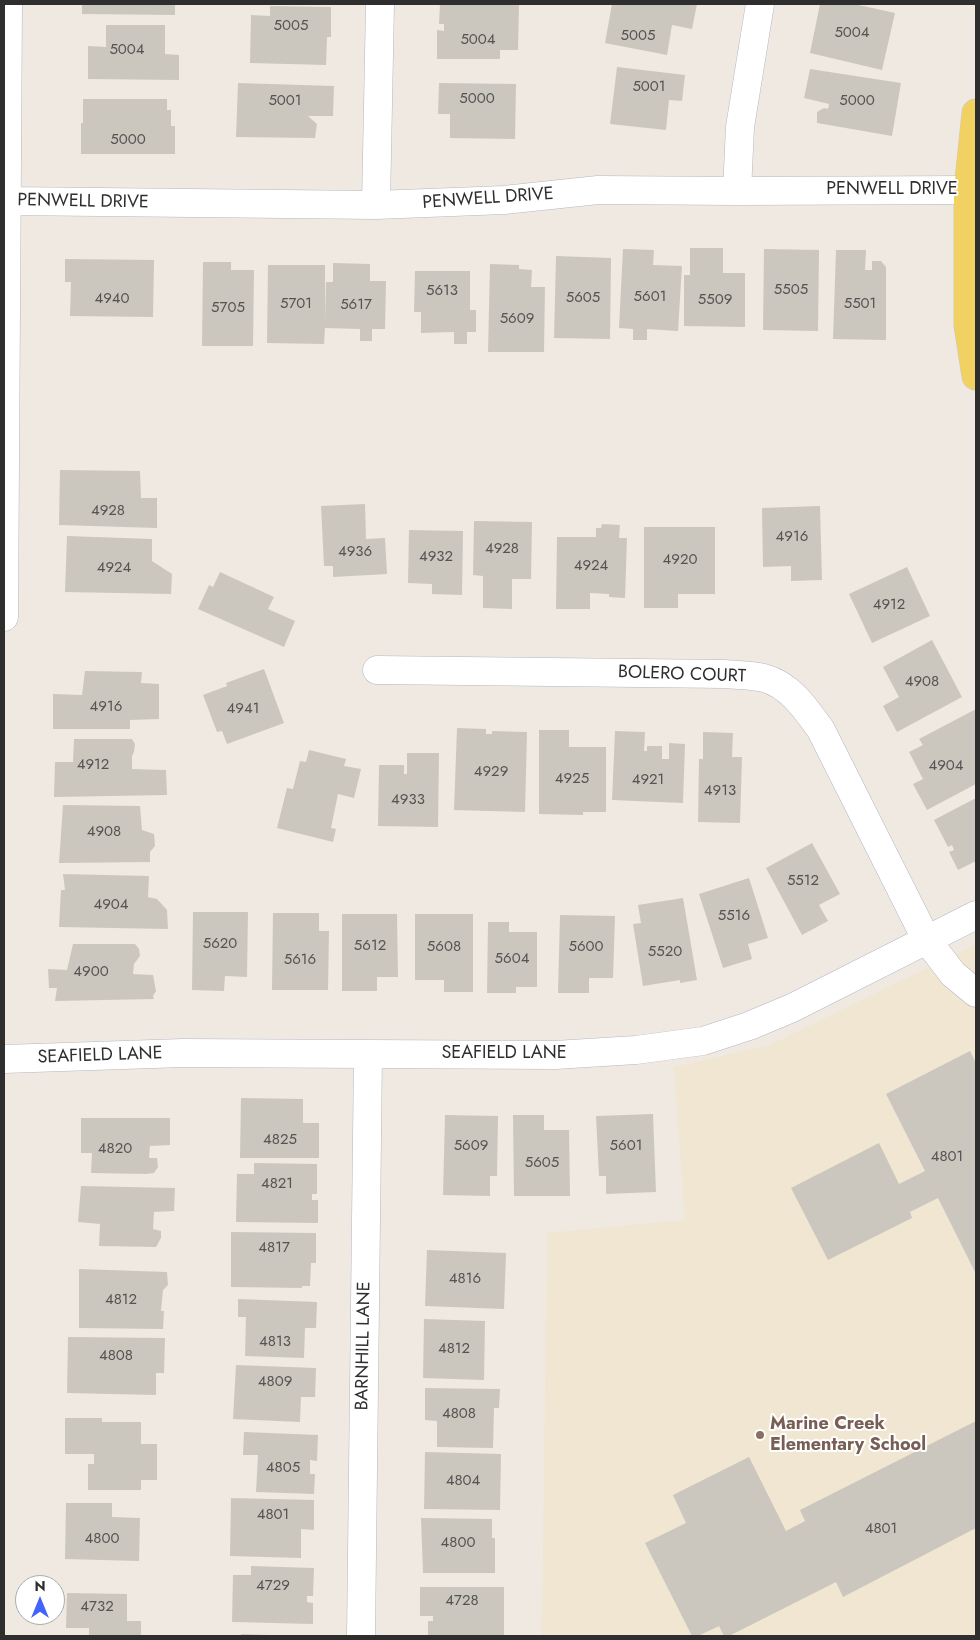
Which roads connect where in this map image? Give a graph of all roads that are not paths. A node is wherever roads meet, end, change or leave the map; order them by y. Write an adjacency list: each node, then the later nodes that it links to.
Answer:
1 (8, 4): 7 (street)
2 (380, 4): 8 (street)
3 (760, 4): 6 (street)
4 (976, 113): 5 (main road)
5 (968, 190): 6 (street, PENWELL DRIVE); 9 (main road)
6 (737, 192): 8 (street, PENWELL DRIVE)
7 (7, 201): 8 (street, PENWELL DRIVE); 10 (street)
8 (376, 205)
9 (976, 376)
10 (4, 468): 11 (street)
11 (4, 617)
12 (377, 670): 14 (street, BOLERO COURT)
13 (976, 915): 14 (street, SEAFIELD LANE)
14 (926, 940): 15 (street, BOLERO COURT); 16 (street, SEAFIELD LANE)
15 (976, 993)
16 (368, 1055): 17 (street, SEAFIELD LANE); 18 (street, BARNHILL LANE)
17 (4, 1059)
18 (361, 1636)

